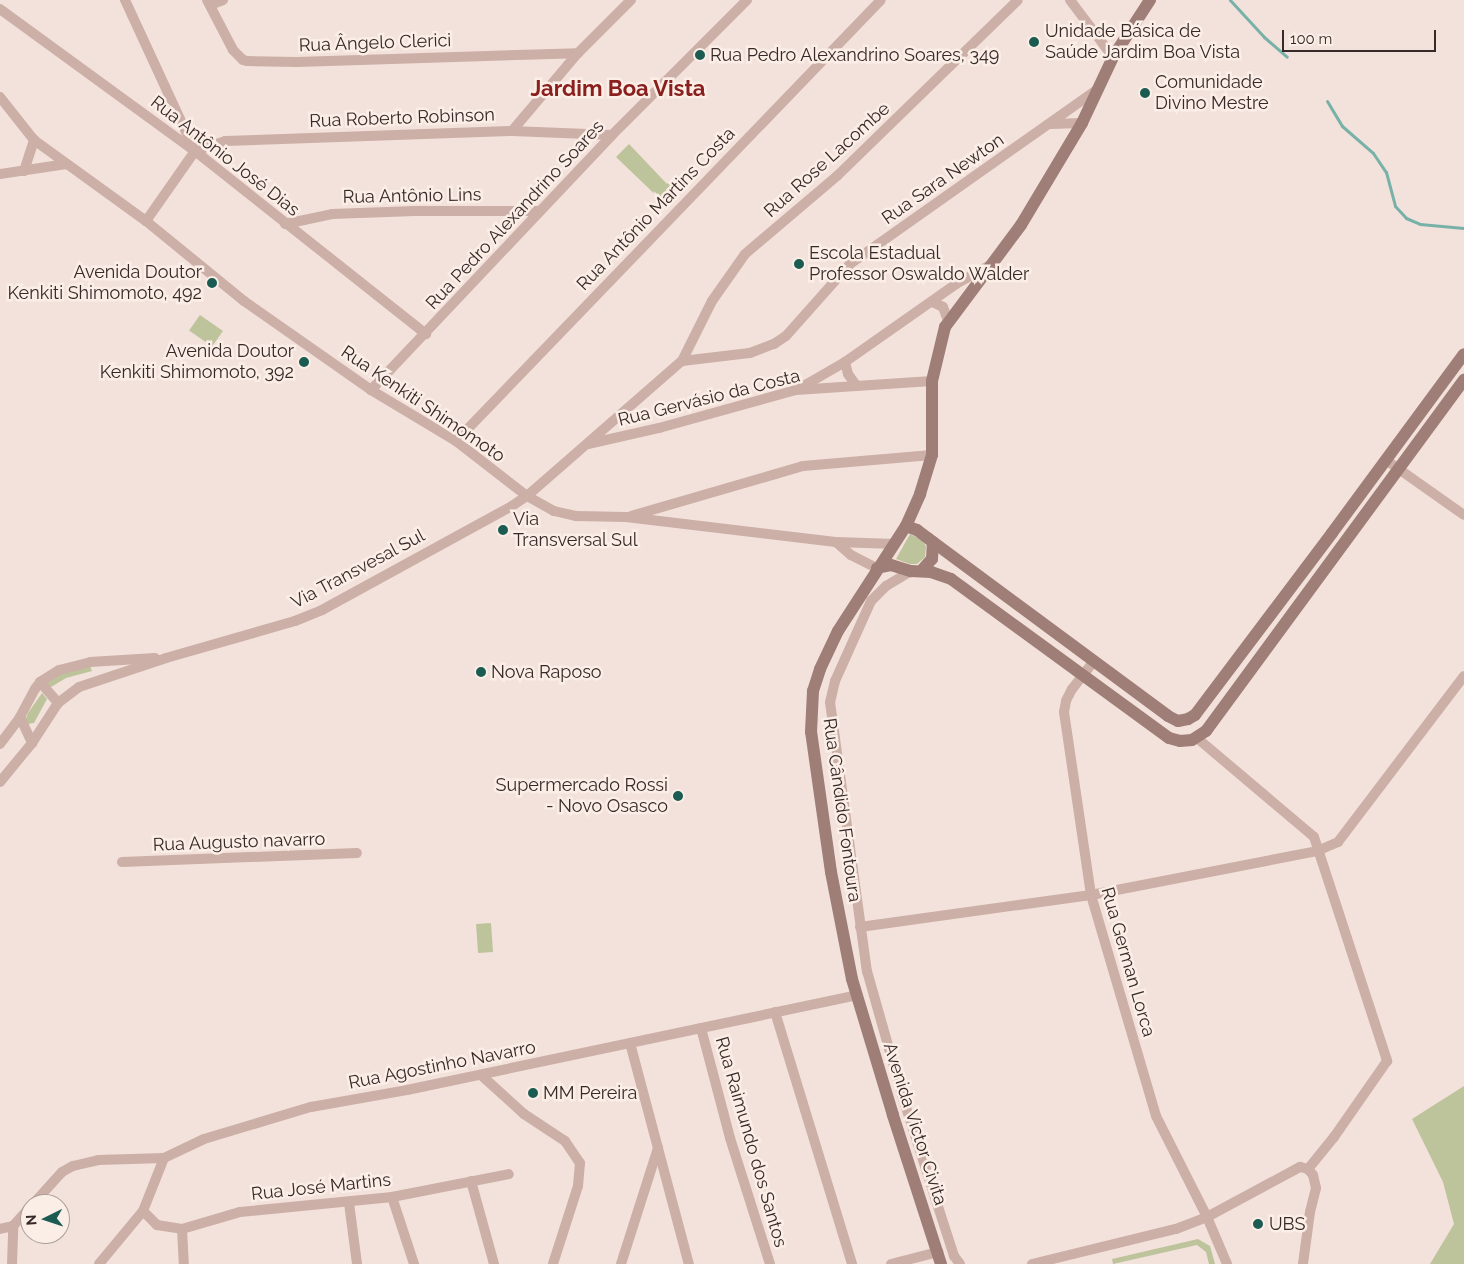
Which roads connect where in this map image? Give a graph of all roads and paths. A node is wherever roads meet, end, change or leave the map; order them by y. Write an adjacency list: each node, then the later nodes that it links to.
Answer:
1 (125, 0): 20 (street)
2 (223, 0): 9 (street)
3 (631, 0): 11 (street)
4 (746, 0): 18 (street, Rua Pedro Alexandrino Soares)
5 (881, 0): 39 (street, Rua Antônio Martins Costa)
6 (1018, 0): 32 (street, Rua Rose Lacombe)
7 (1070, 0): 12 (street)
8 (1150, 0): 12 (street, Rua Cândido Fontoura)
9 (209, 2): 11 (street, Rua Ângelo Clerici)
10 (0, 9): 20 (street, Rua Antônio José Dias)
11 (578, 53): 17 (street)
12 (1113, 57): 13 (street, Rua Cândido Fontoura)
13 (1097, 90): 15 (street, Rua Cândido Fontoura); 16 (street, Rua Sara Newton)
14 (0, 97): 19 (street, Rua Kenkiti Shimomoto)
15 (1082, 123): 16 (street); 27 (street, Rua Cândido Fontoura)
16 (1051, 124): 32 (street, Rua Sara Newton)
17 (512, 131): 18 (street, Rua Roberto Robinson); 20 (street, Rua Roberto Robinson)
18 (612, 135): 24 (street, Rua Pedro Alexandrino Soares)
19 (34, 140): 21 (street, Rua Kenkiti Shimomoto); 22 (street)
20 (195, 151): 25 (street); 26 (street, Rua Antônio José Dias)
21 (66, 164): 22 (street); 25 (street, Rua Kenkiti Shimomoto)
22 (24, 171): 23 (street)
23 (0, 174)
24 (540, 211): 26 (street, Rua Antônio Lins); 30 (street, Rua Pedro Alexandrino Soares)
25 (146, 221): 37 (street, Rua Kenkiti Shimomoto)
26 (285, 224): 30 (street, Rua Antônio José Dias)
27 (992, 264): 28 (street); 29 (street, Rua Cândido Fontoura)
28 (932, 302): 29 (street); 33 (street)
29 (948, 321): 35 (street, Rua Cândido Fontoura)
30 (426, 334): 37 (street, Rua Pedro Alexandrino Soares)
31 (1464, 354): 42 (street)
32 (682, 362): 40 (street, Via Transvesal Sul)
33 (845, 362): 36 (street); 38 (street)
34 (1464, 380): 43 (street)
35 (932, 382): 36 (street, Rua Gervásio da Costa); 41 (street, Rua Cândido Fontoura)
36 (856, 385): 38 (street, Rua Gervásio da Costa)
37 (371, 390): 39 (street, Rua Kenkiti Shimomoto)
38 (796, 390): 40 (street, Rua Gervásio da Costa)
39 (456, 441): 44 (street, Rua Kenkiti Shimomoto)
40 (584, 445): 44 (street, Via Transvesal Sul)
41 (932, 455): 46 (street); 47 (street, Rua Cândido Fontoura)
42 (1386, 460): 43 (street); 48 (street)
43 (1399, 469): 45 (street); 51 (street)
44 (527, 496): 46 (street, Rua Kenkiti Shimomoto); 55 (street, Via Transvesal Sul)
45 (1464, 515)
46 (626, 518): 49 (street, Rua Kenkiti Shimomoto)
47 (906, 526): 50 (street); 52 (street, Rua Cândido Fontoura)
48 (1332, 533): 51 (street); 56 (street)
49 (836, 542): 52 (street, Rua Kenkiti Shimomoto); 53 (street)
50 (933, 542): 54 (street); 56 (street)
51 (1346, 542): 62 (street)
52 (895, 544): 53 (street, Rua Cândido Fontoura)
53 (877, 568): 54 (street); 71 (street, Rua Cândido Fontoura)
54 (917, 570): 57 (street); 70 (street)
55 (166, 658): 59 (street, Via Transvesal Sul); 60 (street, Via Transvesal Sul)
56 (1094, 661): 57 (street, Rua German Lorca)
57 (1083, 675): 62 (street); 69 (street, Rua German Lorca)
58 (1464, 676): 66 (street)
59 (40, 682): 60 (street); 61 (street, Via Transvesal Sul)
60 (58, 703): 63 (street, Via Transvesal Sul)
61 (20, 717): 63 (street); 64 (street, Via Transvesal Sul)
62 (1197, 738): 66 (street)
63 (32, 742): 65 (street, Via Transvesal Sul)
64 (0, 744)
65 (0, 782)
66 (1317, 851): 69 (street); 78 (street)
67 (357, 853): 68 (street, Rua Augusto navarro)
68 (122, 862)
69 (1091, 895): 70 (street); 85 (street, Rua German Lorca)
70 (860, 927): 103 (street)
71 (856, 995): 72 (street, Rua Agostinho Navarro); 90 (street, Avenida Victor Civita)
72 (774, 1012): 73 (street, Rua Agostinho Navarro); 101 (street)
73 (701, 1028): 74 (street, Rua Agostinho Navarro); 100 (street, Rua Raimundo dos Santos)
74 (630, 1043): 75 (street, Rua Agostinho Navarro); 76 (street)
75 (481, 1075): 77 (street, Rua Agostinho Navarro); 97 (street)
76 (658, 1148): 98 (street); 99 (street)
77 (164, 1158): 81 (street); 84 (street)
78 (1308, 1169): 85 (street); 106 (street)
79 (509, 1174): 80 (street, Rua José Martins)
80 (471, 1181): 82 (street, Rua José Martins); 96 (street)
81 (42, 1194)
82 (392, 1197): 83 (street, Rua José Martins); 95 (street)
83 (349, 1203): 89 (street, Rua José Martins); 94 (street)
84 (143, 1211): 89 (street, Rua José Martins); 91 (street)
85 (1207, 1217): 104 (street); 105 (street, Rua German Lorca)
86 (20, 1218): 87 (street)
87 (13, 1226): 88 (street); 92 (street)
88 (0, 1229)
89 (182, 1229): 93 (street)
90 (939, 1258): 102 (street)
91 (104, 1263)
92 (12, 1264)
93 (184, 1264)
94 (357, 1264)
95 (414, 1264)
96 (494, 1264)
97 (553, 1264)
98 (621, 1264)
99 (689, 1264)
100 (770, 1264)
101 (852, 1264)
102 (891, 1264)
103 (960, 1264)
104 (1032, 1264)
105 (1227, 1264)
106 (1303, 1264)

